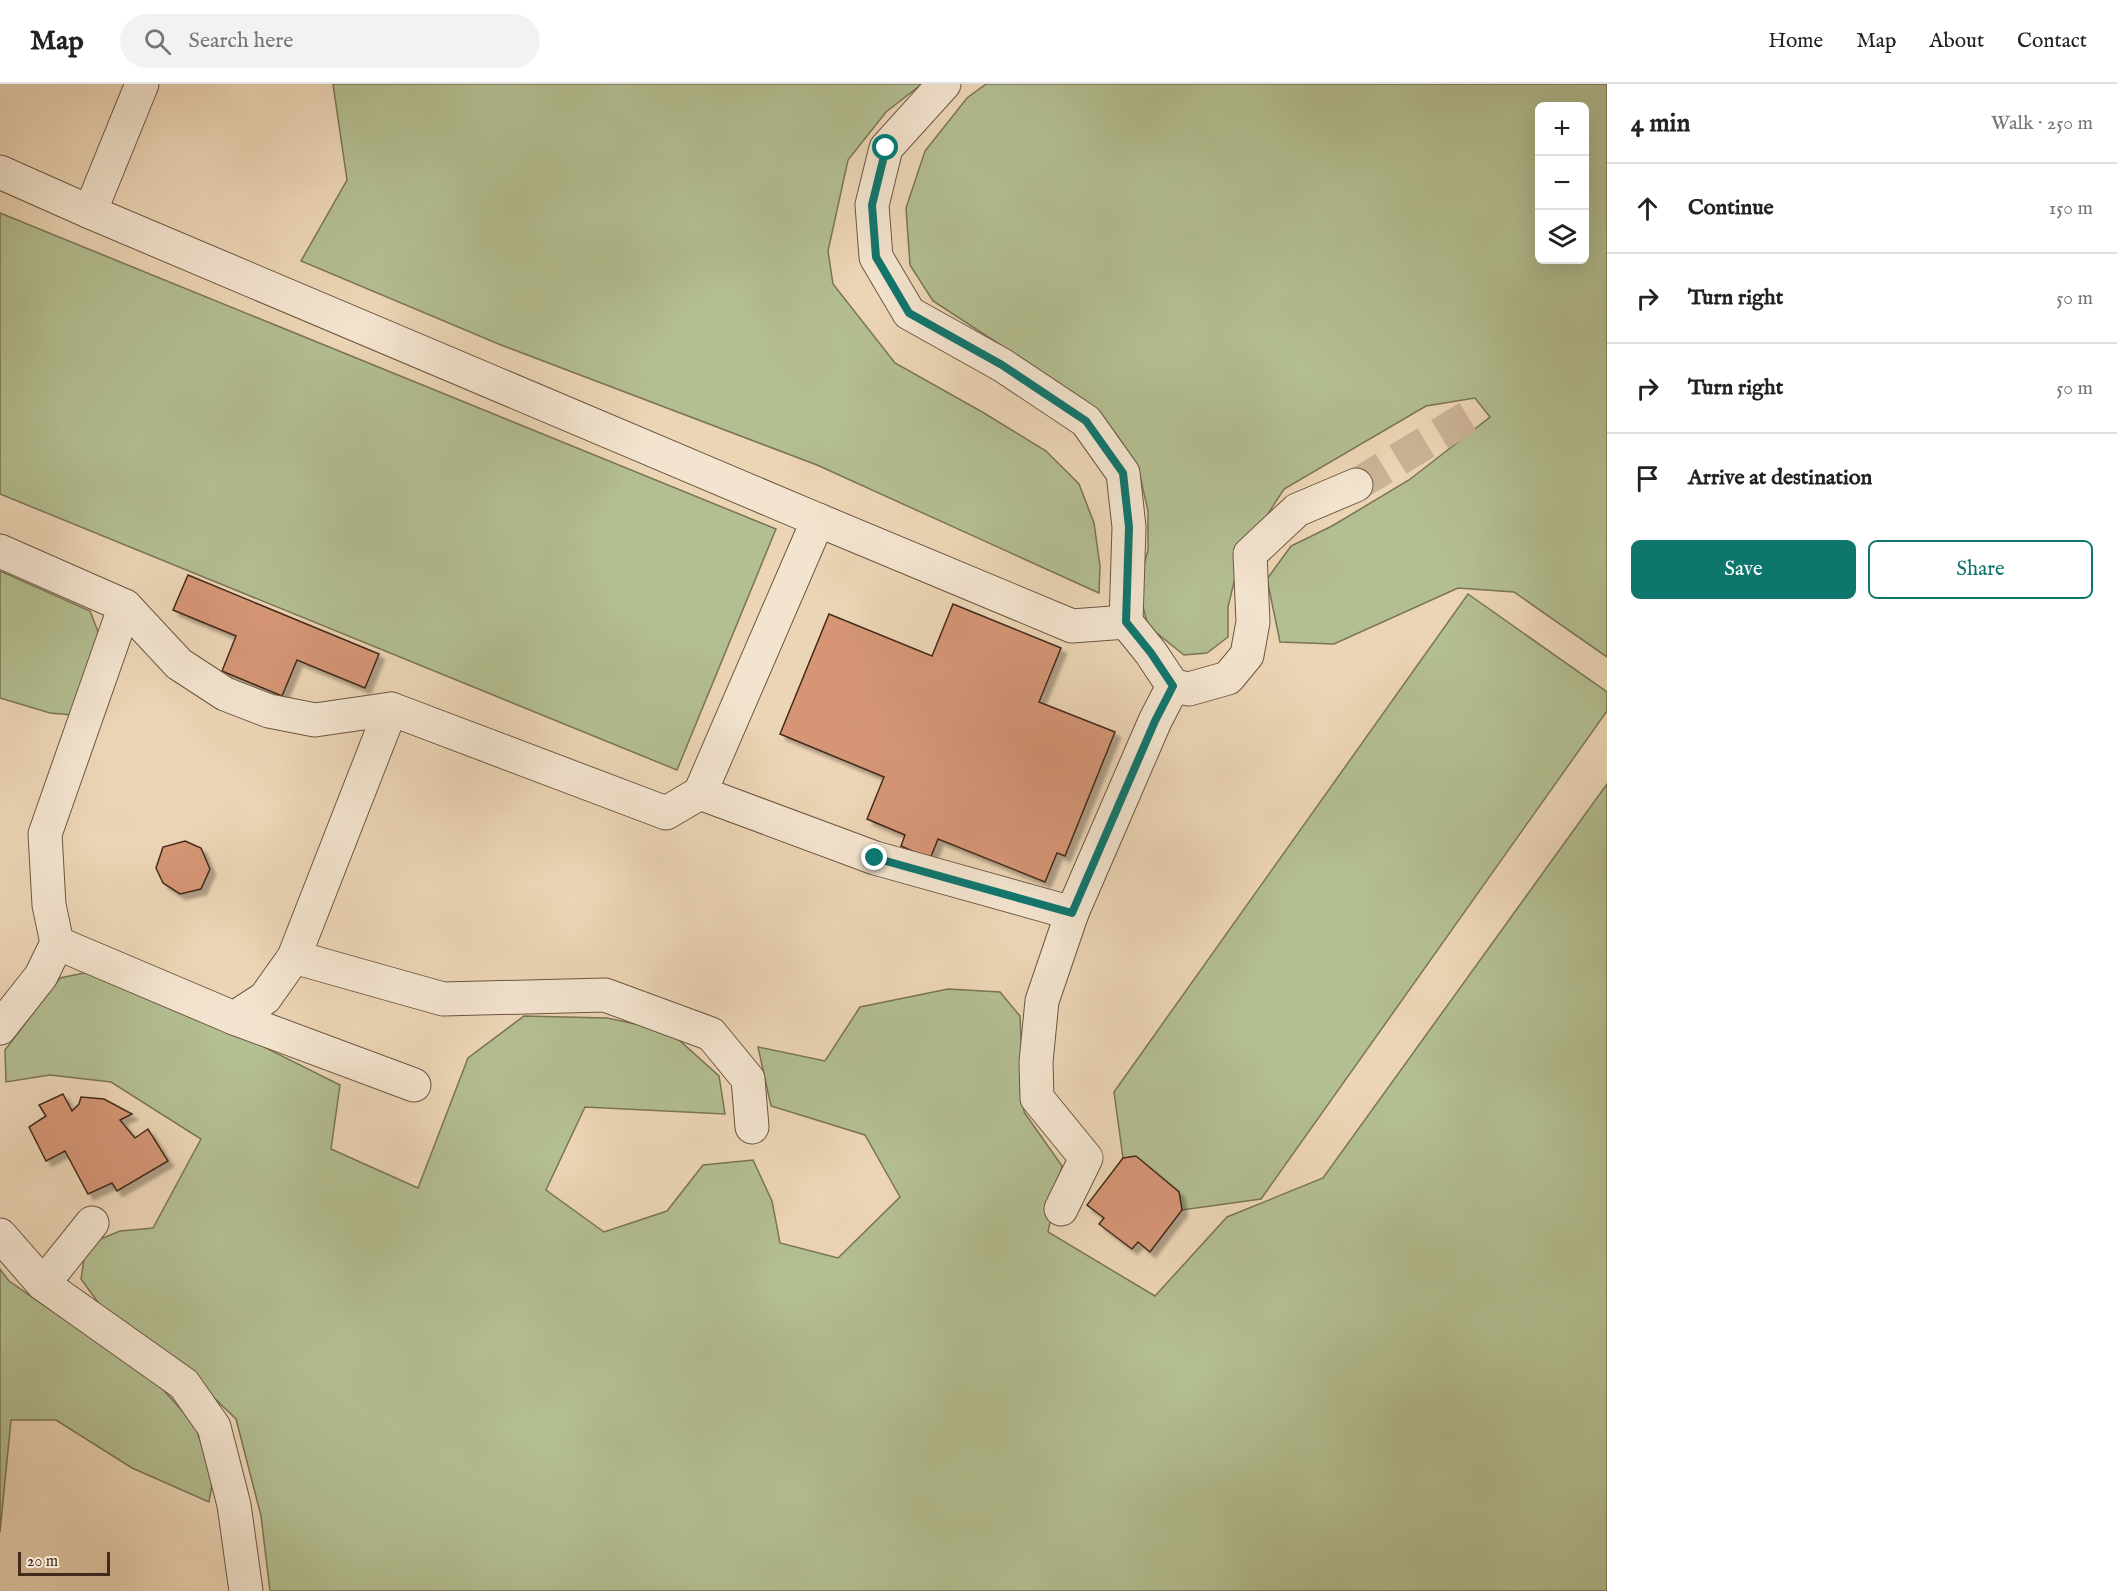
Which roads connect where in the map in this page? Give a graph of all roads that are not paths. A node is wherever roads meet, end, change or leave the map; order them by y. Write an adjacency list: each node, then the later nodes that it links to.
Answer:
1 (142, 84): 4 (lane)
2 (944, 84): 9 (lane)
3 (0, 172): 4 (lane)
4 (90, 212): 6 (lane)
5 (1356, 485): 10 (lane)
6 (818, 520): 9 (lane); 12 (lane)
7 (0, 551): 8 (lane)
8 (125, 606): 11 (lane); 14 (lane)
9 (1126, 622): 10 (lane)
10 (1173, 686): 13 (lane)
11 (390, 709): 12 (lane); 15 (lane)
12 (700, 793): 13 (lane)
13 (1072, 913): 20 (lane)
14 (57, 943): 16 (lane); 17 (lane)
15 (294, 957): 16 (lane); 19 (lane)
16 (234, 1018): 18 (lane)
17 (0, 1028)
18 (414, 1085)
19 (752, 1127)
20 (1061, 1209)
21 (92, 1223): 23 (lane)
22 (0, 1235): 23 (lane)
23 (43, 1284): 24 (lane)
24 (246, 1591)

